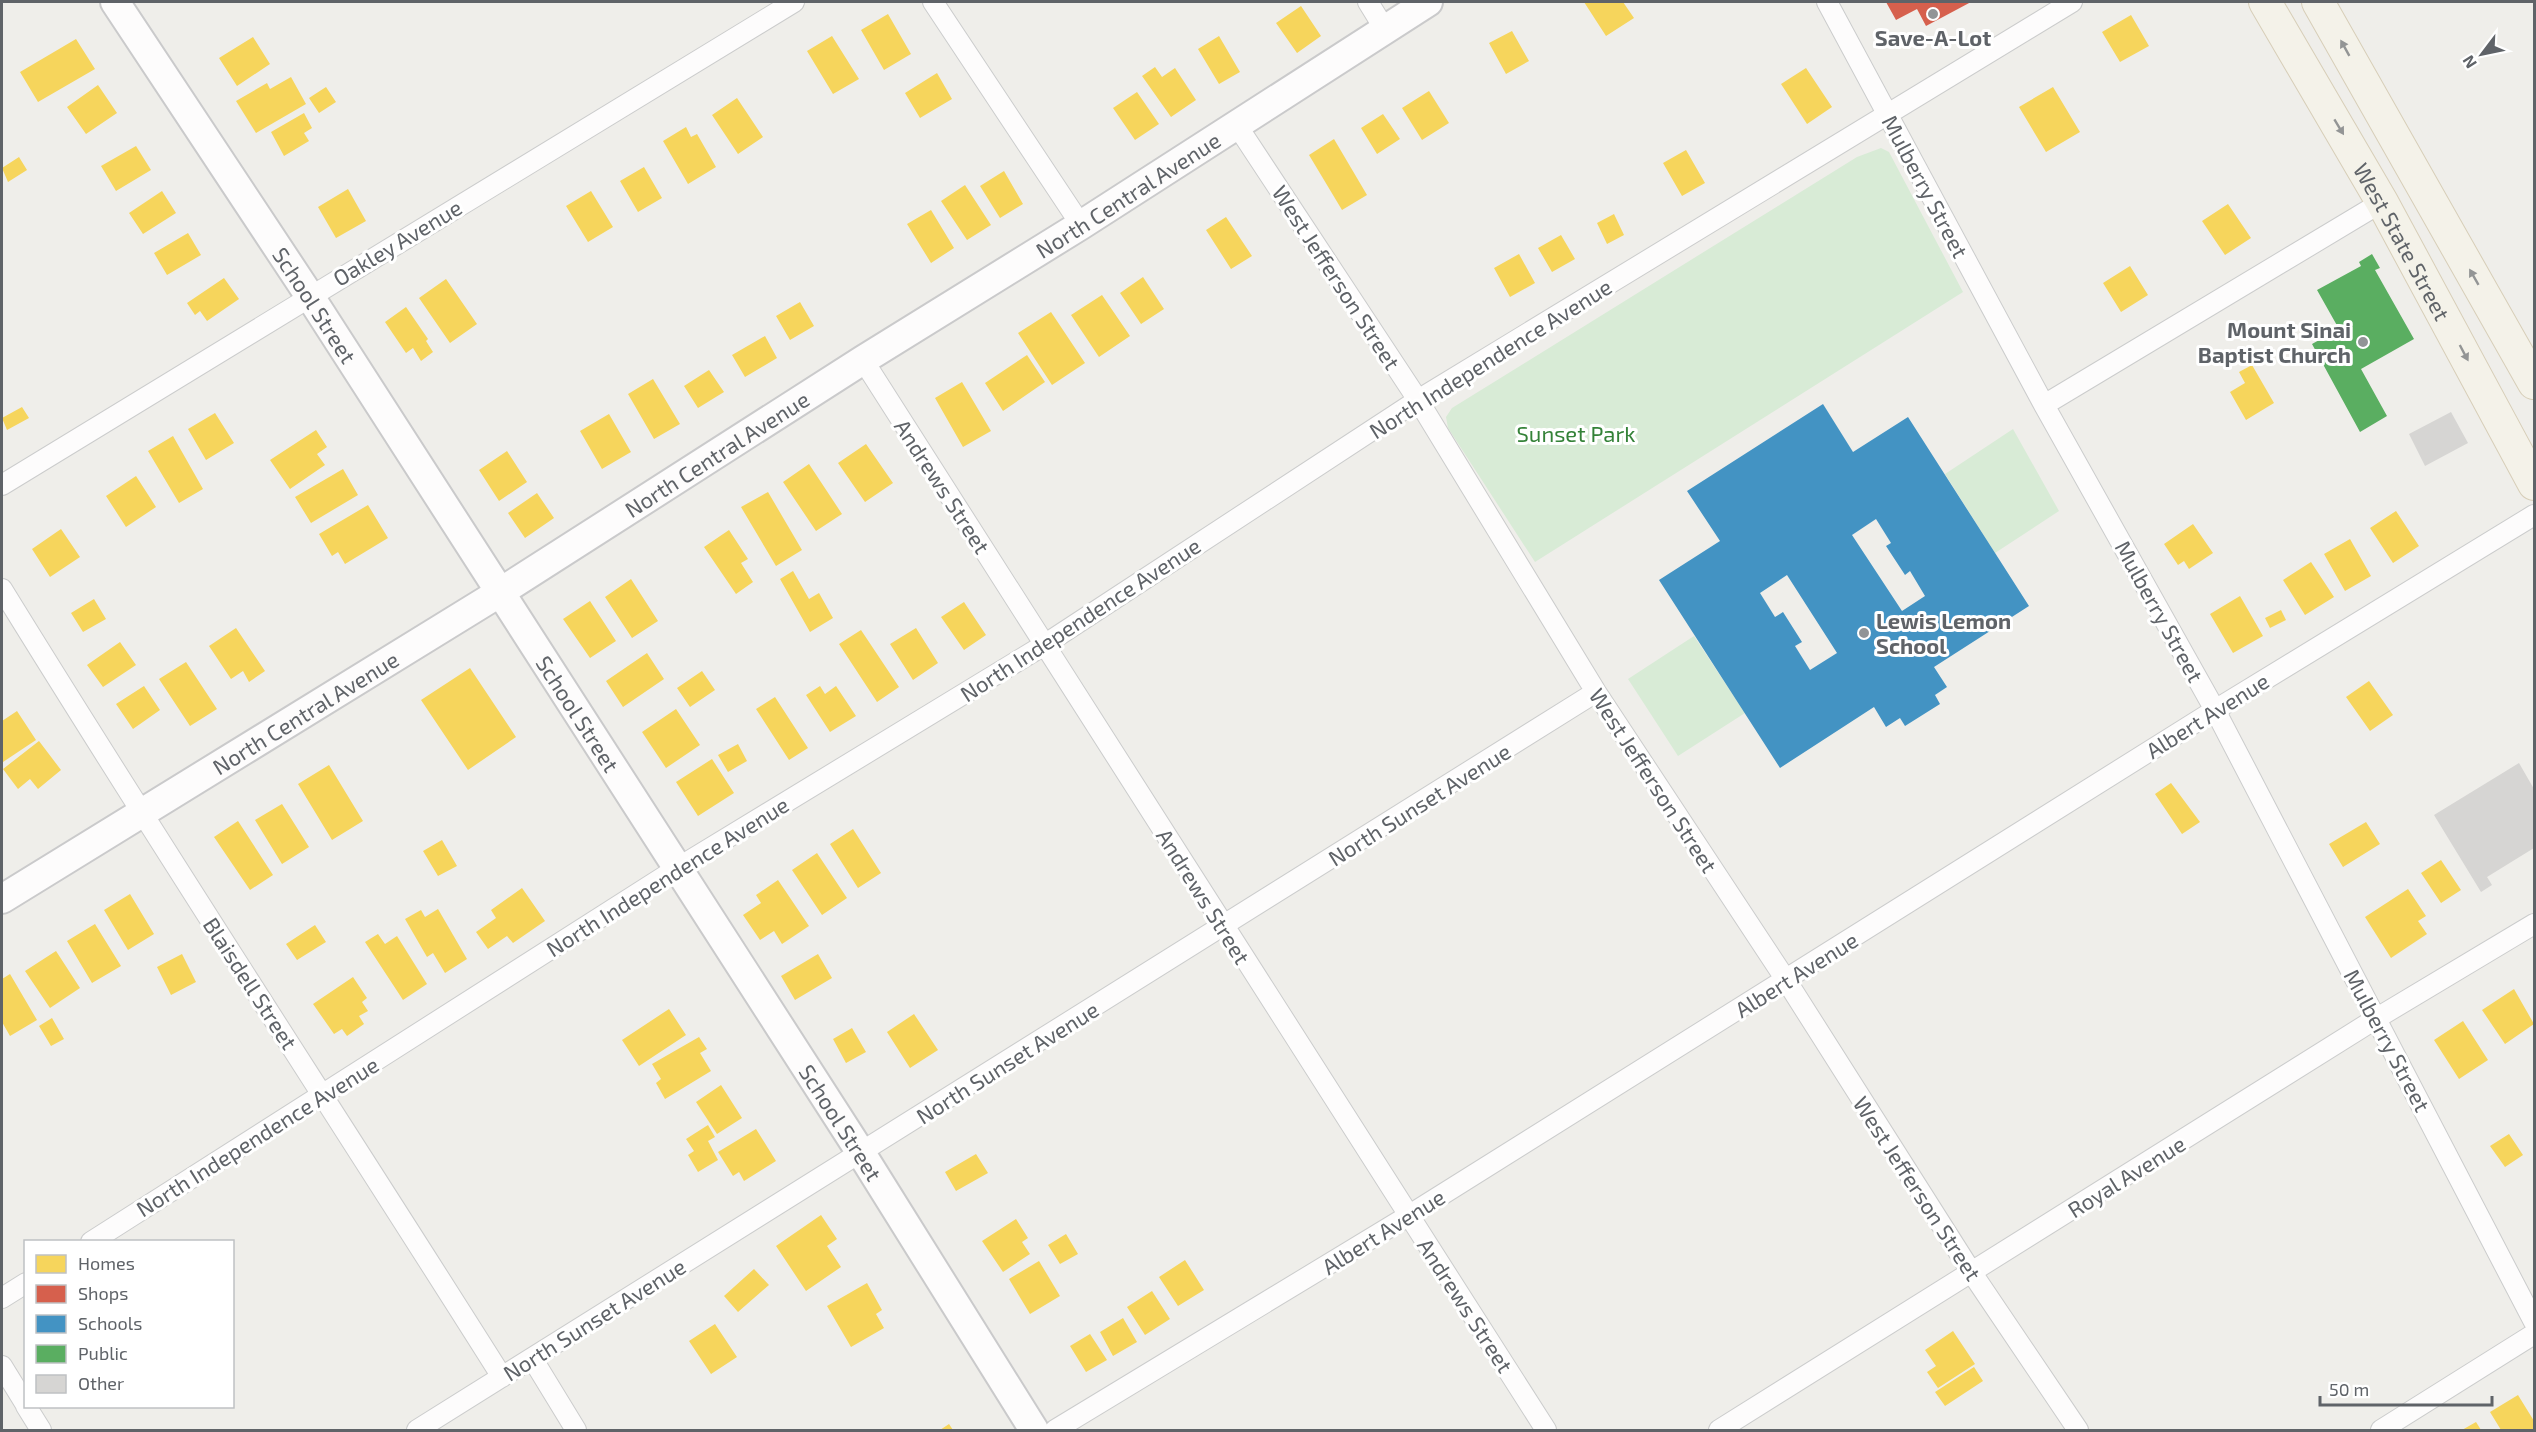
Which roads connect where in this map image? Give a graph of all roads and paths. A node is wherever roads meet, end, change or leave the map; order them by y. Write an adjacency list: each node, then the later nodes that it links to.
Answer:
1 (794, 2): 15 (street, Oakley Avenue)
2 (933, 2): 14 (street)
3 (1368, 2): 10 (street)
4 (1428, 2): 10 (main road, North Central Avenue)
5 (1827, 2): 11 (street, Mulberry Street)
6 (2072, 2): 11 (street, North Independence Avenue)
7 (2265, 2): 13 (main road, West State Street, one-way to 13)
8 (2319, 2): 17 (main road, West State Street, one-way to 8)
9 (125, 5): 15 (main road, School Street)
10 (1384, 28): 12 (main road, North Central Avenue)
11 (1888, 114): 18 (street, North Independence Avenue); 19 (street, Mulberry Street)
12 (1236, 124): 14 (main road, North Central Avenue); 18 (street, West Jefferson Street)
13 (2382, 202): 19 (street); 20 (main road, West State Street, one-way to 20)
14 (1081, 225): 16 (main road, North Central Avenue)
15 (309, 295): 21 (street, Oakley Avenue); 24 (main road, School Street)
16 (862, 360): 24 (main road, North Central Avenue); 25 (street, Andrews Street)
17 (2535, 383)
18 (1418, 400): 25 (street, North Independence Avenue); 26 (street, West Jefferson Street)
19 (2044, 405): 27 (street, Mulberry Street)
20 (2535, 484)
21 (2, 485)
22 (2535, 515): 27 (street, Albert Avenue)
23 (2, 589): 28 (street, Blaisdell Street)
24 (499, 593): 28 (main road, North Central Avenue); 29 (main road, School Street)
25 (1044, 645): 29 (street, North Independence Avenue); 32 (street, Andrews Street)
26 (1596, 692): 32 (street, North Sunset Avenue); 33 (street, West Jefferson Street)
27 (2215, 710): 33 (street, Albert Avenue); 34 (street, Mulberry Street)
28 (140, 814): 30 (main road, North Central Avenue); 35 (street, Blaisdell Street)
29 (676, 869): 35 (street, North Independence Avenue); 36 (main road, School Street)
30 (2, 899)
31 (2535, 924): 34 (street, Royal Avenue)
32 (1223, 926): 36 (street, North Sunset Avenue); 37 (street, Andrews Street)
33 (1786, 980): 37 (street, Albert Avenue); 39 (street, West Jefferson Street)
34 (2377, 1018): 39 (street, Royal Avenue); 42 (street, Mulberry Street)
35 (324, 1094): 38 (street, North Independence Avenue); 46 (street, Blaisdell Street)
36 (861, 1153): 44 (street, North Sunset Avenue); 52 (main road, School Street)
37 (1408, 1216): 53 (street, Albert Avenue); 54 (street, Andrews Street)
38 (94, 1240)
39 (1972, 1273): 55 (street, Royal Avenue); 56 (street, West Jefferson Street)
40 (24, 1284): 41 (street)
41 (2, 1298)
42 (2535, 1322)
43 (2535, 1334): 57 (street)
44 (532, 1358): 46 (street, North Sunset Avenue); 51 (street)
45 (2, 1366): 47 (street)
46 (502, 1377): 50 (street, North Sunset Avenue)
47 (24, 1403)
48 (27, 1408): 49 (street)
49 (41, 1431)
50 (417, 1431)
51 (576, 1431)
52 (1034, 1431)
53 (1055, 1431)
54 (1546, 1431)
55 (1719, 1431)
56 (2078, 1431)
57 (2381, 1431)

